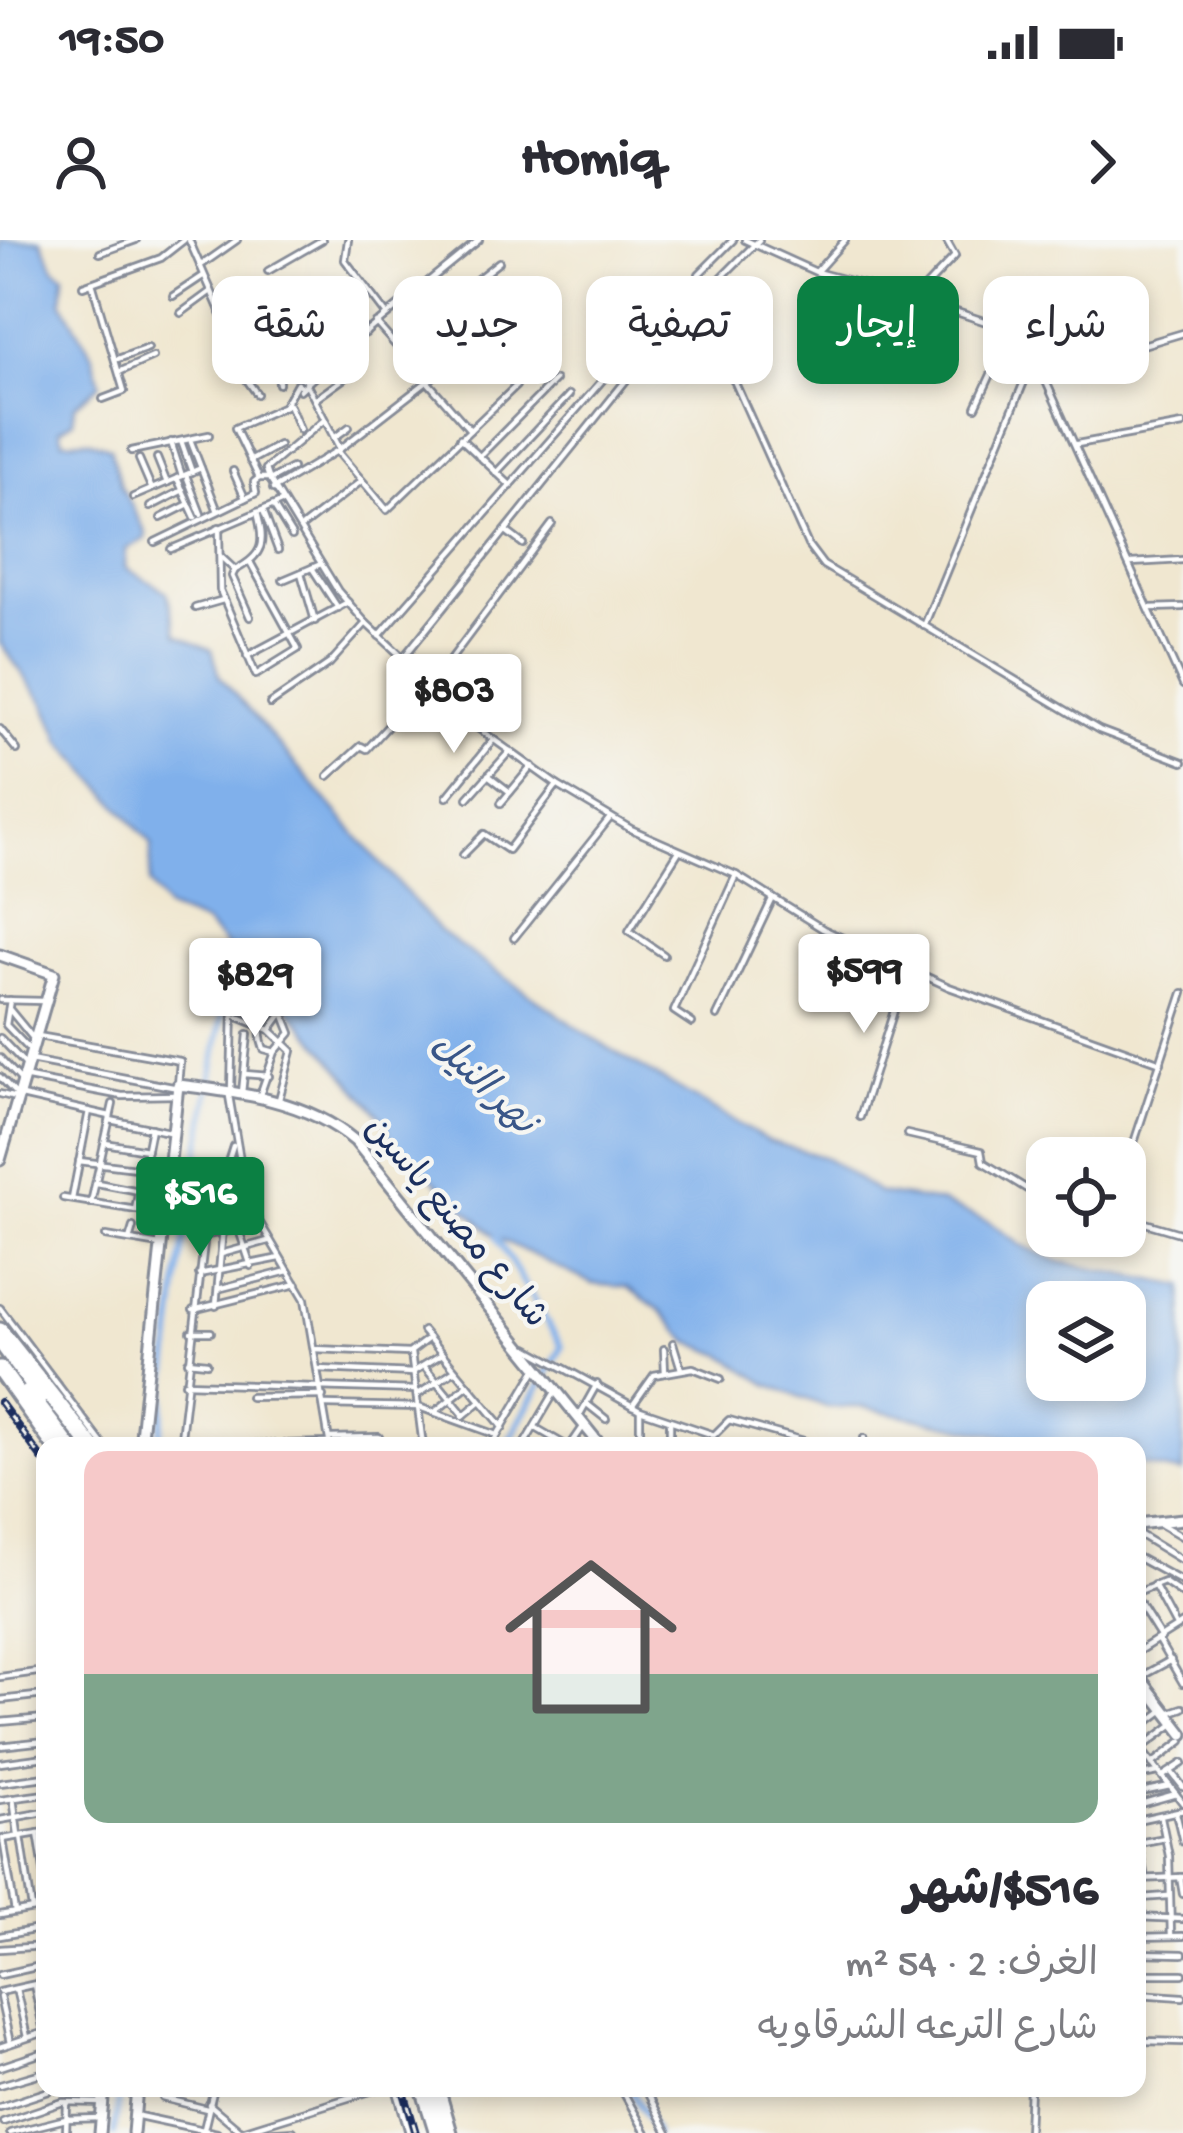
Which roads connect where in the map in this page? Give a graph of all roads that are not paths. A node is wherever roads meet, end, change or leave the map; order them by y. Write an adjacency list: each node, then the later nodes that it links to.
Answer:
1 (135, 240): 12 (street)
2 (186, 240): 14 (street); 23 (street)
3 (237, 240): 14 (street)
4 (322, 240): 15 (street)
5 (348, 240): 28 (street)
6 (479, 240): 28 (street)
7 (733, 240): 17 (street)
8 (745, 240): 11 (street)
9 (845, 240): 16 (street)
10 (946, 240): 22 (street)
11 (756, 243): 16 (street); 20 (street)
12 (100, 253)
13 (499, 262): 19 (street)
14 (200, 266): 18 (street)
15 (268, 271)
16 (816, 272): 21 (street)
17 (699, 274)
18 (204, 275): 25 (street); 26 (street)
19 (481, 276)
20 (724, 276)
21 (831, 276)
22 (936, 276)
23 (92, 283): 24 (street); 36 (street)
24 (83, 286)
25 (212, 291): 27 (street)
26 (173, 296)
27 (181, 313)
28 (386, 314): 29 (street)
29 (376, 323): 30 (street); 33 (street)
30 (369, 330)
31 (1183, 332): 32 (street)
32 (1149, 342)
33 (393, 346)
34 (148, 348): 36 (street)
35 (153, 357): 37 (street)
36 (115, 359): 37 (street)
37 (119, 372): 53 (street)
38 (250, 384): 51 (street)
39 (335, 384): 54 (street)
40 (430, 384): 49 (street)
41 (551, 384): 75 (street)
42 (599, 384): 66 (street)
43 (625, 384): 105 (street)
44 (734, 384): 129 (street)
45 (986, 384): 56 (street)
46 (1023, 384): 129 (street)
47 (1050, 384): 70 (street)
48 (304, 385): 54 (street); 55 (street)
49 (428, 386): 62 (street); 72 (street)
50 (516, 386): 62 (street)
51 (256, 394)
52 (569, 394): 59 (street)
53 (103, 399)
54 (315, 399): 57 (street)
55 (287, 406): 61 (street); 77 (street)
56 (976, 406)
57 (323, 421): 65 (street); 84 (street)
58 (1183, 425): 70 (street)
59 (539, 427): 66 (street); 81 (street)
60 (349, 428): 65 (street)
61 (300, 430)
62 (470, 430): 64 (street)
63 (209, 435): 68 (street)
64 (460, 438): 75 (street); 85 (street)
65 (333, 439): 72 (street)
66 (552, 439): 87 (street)
67 (181, 440): 68 (street); 69 (street); 82 (street)
68 (190, 440): 78 (street)
69 (171, 442): 73 (street); 82 (street)
70 (1077, 444): 114 (street)
71 (279, 445): 77 (street)
72 (339, 450): 85 (street); 89 (street)
73 (131, 451)
74 (157, 458): 86 (street)
75 (479, 458): 81 (street)
76 (139, 459): 88 (street)
77 (250, 461): 83 (street)
78 (201, 468): 82 (street); 97 (street)
79 (292, 468): 84 (street)
80 (232, 472): 92 (street)
81 (496, 473): 87 (street)
82 (184, 475): 86 (street); 90 (street); 99 (street)
83 (259, 478): 84 (street); 92 (street)
84 (269, 479): 89 (street)
85 (360, 482): 102 (street)
86 (166, 483): 88 (street)
87 (511, 486): 131 (street)
88 (152, 489): 91 (street)
89 (273, 489): 95 (street)
90 (183, 490): 94 (street); 96 (street)
91 (133, 497)
92 (245, 498): 93 (street)
93 (229, 503): 97 (street); 100 (street)
94 (189, 504): 99 (street); 104 (street)
95 (277, 504): 98 (street); 102 (street); 106 (street)
96 (150, 508)
97 (217, 509): 99 (street)
98 (260, 511): 100 (street); 110 (street); 113 (street)
99 (199, 517): 104 (street)
100 (237, 519): 103 (street)
101 (552, 524): 134 (street)
102 (302, 526): 115 (street)
103 (219, 527): 109 (street); 111 (street)
104 (172, 531): 107 (street)
105 (506, 531): 108 (street); 133 (street)
106 (292, 536)
107 (155, 542)
108 (523, 544)
109 (172, 549)
110 (278, 550)
111 (220, 556): 117 (street); 120 (street)
112 (1183, 560): 114 (street)
113 (250, 562): 117 (street); 130 (street)
114 (1131, 563): 125 (street)
115 (321, 564): 116 (street); 121 (street)
116 (312, 568): 118 (street); 124 (street)
117 (236, 570): 126 (street)
118 (301, 573): 119 (street); 127 (street)
119 (283, 580)
120 (224, 600): 123 (street); 132 (street)
121 (348, 602): 124 (street); 128 (street)
122 (1183, 607): 125 (street)
123 (195, 608)
124 (338, 608): 127 (street)
125 (1150, 608): 135 (street)
126 (250, 616)
127 (315, 621): 130 (street)
128 (366, 623): 131 (street); 136 (street)
129 (924, 626): 141 (street)
130 (291, 634): 132 (street); 132 (street)
131 (380, 636): 133 (street)
132 (246, 656)
133 (403, 658): 134 (street)
134 (429, 683): 138 (street); 144 (street)
135 (1183, 685)
136 (270, 704)
137 (0, 729): 139 (street)
138 (493, 740): 140 (street); 147 (street)
139 (17, 750)
140 (510, 751): 142 (street); 143 (street)
141 (1183, 762)
142 (532, 766): 145 (street); 146 (street)
143 (488, 775): 146 (street); 148 (street)
144 (328, 776)
145 (557, 784): 150 (street); 152 (street)
146 (510, 792): 149 (street)
147 (447, 797)
148 (468, 798)
149 (501, 803)
150 (610, 818): 151 (street); 155 (street)
151 (679, 851): 153 (street); 156 (street)
152 (463, 855)
153 (736, 875): 154 (street); 174 (street)
154 (772, 898): 158 (street); 173 (street)
155 (514, 938)
156 (664, 955)
157 (0, 956): 167 (main road)
158 (908, 967): 186 (street); 201 (street)
159 (244, 983): 160 (street); 161 (street); 168 (street)
160 (266, 985): 163 (street); 166 (street)
161 (254, 987)
162 (1183, 993): 186 (street)
163 (278, 999): 169 (street); 170 (street)
164 (0, 1000): 165 (street)
165 (10, 1000): 167 (street); 171 (street)
166 (264, 1000): 168 (street); 169 (street)
167 (44, 1001): 178 (main road)
168 (236, 1004): 172 (street)
169 (270, 1007): 175 (street)
170 (285, 1009): 176 (street); 180 (street)
171 (8, 1010): 178 (street); 183 (street)
172 (236, 1016): 175 (street); 187 (street)
173 (717, 1016)
174 (692, 1023)
175 (261, 1026): 176 (street); 181 (street)
176 (270, 1030): 180 (street)
177 (248, 1034): 188 (street)
178 (33, 1036): 183 (main road); 192 (street)
179 (0, 1038): 183 (street)
180 (284, 1041): 182 (street); 197 (street)
181 (264, 1049): 182 (street); 185 (street)
182 (275, 1052): 189 (street)
183 (27, 1057): 191 (main road); 192 (street)
184 (0, 1058): 191 (street)
185 (262, 1059)
186 (1161, 1063): 207 (street)
187 (233, 1064): 188 (street); 193 (street)
188 (243, 1069): 189 (street); 193 (street)
189 (269, 1076): 196 (street)
190 (0, 1077): 195 (street)
191 (21, 1078): 192 (street); 195 (main road)
192 (178, 1089): 193 (main road, شارع مصنع ياسين); 205 (main road)
193 (229, 1091): 196 (main road, شارع مصنع ياسين); 209 (street)
194 (0, 1094): 195 (street)
195 (16, 1096): 199 (street); 200 (main road)
196 (260, 1097): 197 (main road, شارع مصنع ياسين)
197 (278, 1103): 260 (main road, شارع مصنع ياسين)
198 (113, 1104): 202 (street)
199 (89, 1111): 202 (street); 212 (street)
200 (6, 1114): 203 (main road)
201 (860, 1117)
202 (110, 1118): 204 (street); 208 (street)
203 (4, 1128): 211 (main road)
204 (152, 1128): 205 (street); 210 (street)
205 (174, 1132): 215 (main road)
206 (907, 1134): 217 (street)
207 (1136, 1137)
208 (104, 1143): 210 (street); 213 (street)
209 (234, 1144): 223 (street); 225 (street)
210 (147, 1150): 214 (street)
211 (1, 1152)
212 (79, 1161): 213 (street); 220 (street)
213 (100, 1164): 214 (street); 216 (street)
214 (143, 1169): 215 (street); 218 (street)
215 (170, 1172): 232 (main road)
216 (96, 1183): 218 (street); 221 (street)
217 (1026, 1187)
218 (139, 1191): 222 (street)
219 (63, 1198): 220 (street)
220 (72, 1199): 221 (street)
221 (91, 1203): 222 (street)
222 (135, 1210): 224 (street)
223 (251, 1211): 226 (street); 230 (street)
224 (148, 1212)
225 (210, 1215): 227 (street); 235 (street)
226 (234, 1215): 227 (street); 233 (street)
227 (224, 1217): 236 (street)
228 (145, 1222): 232 (street)
229 (1146, 1223): 234 (street)
230 (260, 1225): 233 (street); 239 (street)
231 (133, 1227): 238 (street)
232 (162, 1228): 240 (main road)
233 (240, 1232): 236 (street); 241 (street)
234 (1183, 1234)
235 (206, 1235): 236 (street); 246 (street)
236 (223, 1235): 242 (street)
237 (106, 1236): 238 (street)
238 (129, 1240): 240 (street)
239 (269, 1241): 241 (street); 243 (street)
240 (160, 1245): 306 (main road)
241 (245, 1249): 242 (street); 244 (street)
242 (221, 1254): 247 (street)
243 (280, 1258): 244 (street); 245 (street)
244 (251, 1266): 247 (street)
245 (288, 1270): 248 (street); 249 (street)
246 (199, 1274): 247 (street); 252 (street)
247 (219, 1274): 249 (street)
248 (297, 1284): 250 (street); 261 (street)
249 (218, 1289): 250 (street)
250 (216, 1306): 252 (street)
251 (0, 1308): 305 (street)
252 (193, 1310): 255 (street)
253 (423, 1330): 257 (street)
254 (0, 1331): 304 (highway)
255 (191, 1332): 256 (street); 266 (street)
256 (211, 1332)
257 (429, 1338): 263 (street); 264 (street)
258 (0, 1341): 303 (highway)
259 (674, 1342): 271 (street)
260 (522, 1346): 273 (main road, شارع مصنع ياسين); 280 (street)
261 (315, 1349): 263 (street); 270 (street)
262 (664, 1349): 275 (street)
263 (410, 1353): 274 (street)
264 (442, 1354): 268 (street); 272 (street)
265 (0, 1358): 302 (highway)
266 (188, 1361): 267 (street); 278 (street)
267 (207, 1363)
268 (424, 1366): 274 (street); 277 (street)
269 (0, 1369): 301 (highway)
270 (318, 1369): 274 (street); 279 (street)
271 (681, 1369): 275 (street); 276 (street)
272 (455, 1370): 277 (street); 281 (street)
273 (539, 1371): 282 (main road, شارع مصنع ياسين); 297 (street)
274 (414, 1373): 283 (street)
275 (665, 1373): 290 (street)
276 (721, 1378)
277 (437, 1382): 283 (street); 286 (street)
278 (185, 1383): 279 (street); 307 (street)
279 (321, 1383): 283 (street); 284 (street)
280 (597, 1384): 288 (street); 290 (street)
281 (468, 1385): 286 (street); 287 (street)
282 (553, 1389): 298 (street); 299 (main road, شارع مصنع ياسين)
283 (417, 1393): 291 (street)
284 (323, 1396): 285 (street); 289 (street)
285 (250, 1397)
286 (450, 1397): 293 (street); 294 (street)
287 (481, 1401): 294 (street); 297 (street)
288 (586, 1403): 295 (street); 299 (street)
289 (325, 1406): 291 (street); 308 (street)
290 (632, 1406): 292 (street)
291 (419, 1407): 293 (street); 309 (street)
292 (640, 1411): 296 (street); 312 (street)
293 (434, 1413): 294 (street)
294 (461, 1418): 300 (street)
295 (606, 1419)
296 (670, 1421): 313 (street); 314 (street)
297 (503, 1426): 300 (street)
298 (534, 1427): 310 (street); 311 (street)
299 (584, 1430)
300 (497, 1436)
301 (48, 1437)
302 (61, 1437)
303 (73, 1437)
304 (84, 1437)
305 (97, 1437)
306 (141, 1437)
307 (180, 1437)
308 (328, 1437)
309 (422, 1437)
310 (528, 1437)
311 (552, 1437)
312 (640, 1437)
313 (670, 1437)
314 (790, 1437)
315 (1183, 1520): 316 (main road)
316 (1156, 1522): 317 (main road); 318 (street)
317 (1146, 1526)
318 (1172, 1532): 320 (street); 321 (street)
319 (1146, 1536): 321 (street)
320 (1183, 1538)
321 (1163, 1549): 322 (street)
322 (1183, 1561)
323 (1146, 1562): 324 (street)
324 (1183, 1582)
325 (1154, 1585): 326 (street); 327 (street); 329 (street)
326 (1146, 1588)
327 (1183, 1594)
328 (1146, 1615): 330 (street)
329 (1180, 1625): 330 (street)
330 (1160, 1639): 331 (street); 333 (street)
331 (1146, 1647)
332 (1183, 1656): 333 (street)
333 (1172, 1661): 335 (street); 337 (street)
334 (36, 1672): 336 (street)
335 (1146, 1676)
336 (0, 1677)
337 (1183, 1683)
338 (1146, 1691): 345 (main road)
339 (1146, 1693): 341 (main road)
340 (36, 1696): 342 (street)
341 (1150, 1699): 343 (street); 345 (main road)
342 (0, 1700)
343 (1146, 1702)
344 (1183, 1708): 345 (street)
345 (1164, 1713): 348 (street); 349 (main road); 350 (main road)
346 (36, 1719): 347 (street)
347 (0, 1722)
348 (1146, 1724)
349 (1171, 1726): 350 (main road); 352 (street)
350 (1183, 1737): 357 (street)
351 (36, 1742): 353 (street)
352 (1146, 1742)
353 (0, 1746)
354 (1146, 1756): 357 (street)
355 (36, 1758): 356 (street)
356 (0, 1763)
357 (1152, 1763): 359 (street); 361 (street)
358 (1183, 1763): 360 (street)
359 (1146, 1764)
360 (1171, 1771): 361 (street); 366 (street)
361 (1160, 1774): 362 (street); 365 (street)
362 (1146, 1776)
363 (36, 1778): 364 (street)
364 (0, 1783)
365 (1170, 1786): 367 (street); 368 (street)
366 (1183, 1787)
367 (1146, 1791)
368 (1176, 1794): 372 (street); 373 (street)
369 (36, 1795): 370 (street)
370 (13, 1798): 371 (street); 376 (street)
371 (0, 1800)
372 (1146, 1802)
373 (1180, 1808): 375 (street); 384 (street)
374 (36, 1814): 376 (street)
375 (1161, 1817): 377 (street); 381 (street)
376 (16, 1818): 378 (street); 380 (street)
377 (1146, 1819)
378 (0, 1820)
379 (36, 1834): 380 (street)
380 (20, 1836): 382 (street); 395 (street)
381 (1165, 1838): 383 (street); 386 (street)
382 (1, 1839): 387 (street)
383 (1146, 1839)
384 (1183, 1842)
385 (1183, 1856): 386 (street)
386 (1168, 1858): 388 (street)
387 (3, 1860): 396 (street)
388 (1167, 1877): 389 (street); 390 (street); 392 (street)
389 (1181, 1877): 391 (street)
390 (1146, 1879)
391 (1182, 1894)
392 (1168, 1896): 393 (street); 399 (street)
393 (1146, 1898)
394 (36, 1908): 395 (street)
395 (32, 1909): 396 (street)
396 (15, 1912): 397 (street)
397 (0, 1915)
398 (1146, 1918): 399 (street)
399 (1170, 1919): 400 (street); 403 (street)
400 (1183, 1919)
401 (36, 1931): 405 (street)
402 (1146, 1936): 403 (street)
403 (1171, 1936): 404 (street)
404 (1183, 1936)
405 (0, 1945): 406 (street)
406 (36, 1948)
407 (1146, 1953): 408 (street)
408 (1183, 1954)
409 (36, 1967): 412 (street)
410 (1146, 1974): 411 (street)
411 (1183, 1974)
412 (0, 1975)
413 (34, 1985): 414 (street); 415 (street)
414 (16, 1989): 417 (street); 420 (street)
415 (36, 1994)
416 (1146, 1994): 418 (street)
417 (0, 1995): 423 (street)
418 (1183, 1996)
419 (36, 2034): 420 (street)
420 (27, 2037): 423 (street)
421 (1146, 2041): 422 (street)
422 (1183, 2042)
423 (10, 2043): 424 (street)
424 (0, 2047)
425 (36, 2055): 426 (street)
426 (0, 2067)
427 (36, 2075): 428 (street)
428 (0, 2085)
429 (36, 2095): 443 (street)
430 (103, 2097): 442 (main road)
431 (136, 2097): 445 (main road)
432 (211, 2097): 444 (street)
433 (351, 2097): 447 (street)
434 (399, 2097): 460 (street)
435 (427, 2097): 461 (highway)
436 (439, 2097): 462 (highway)
437 (625, 2097): 463 (street)
438 (650, 2097): 464 (street)
439 (1030, 2097): 465 (street)
440 (163, 2098): 444 (street)
441 (67, 2102): 442 (street); 448 (street); 449 (street)
442 (103, 2103): 446 (main road)
443 (0, 2107)
444 (208, 2107): 450 (street); 452 (street)
445 (134, 2115): 450 (street); 458 (main road)
446 (101, 2118): 448 (street); 457 (main road)
447 (284, 2118): 452 (street); 454 (street)
448 (67, 2119): 455 (street); 456 (street)
449 (1, 2120): 455 (street)
450 (203, 2130): 459 (street)
451 (282, 2131): 453 (street); 454 (street)
452 (243, 2132)
453 (263, 2132)
454 (294, 2132)
455 (10, 2133)
456 (66, 2133)
457 (100, 2133)
458 (133, 2133)
459 (217, 2133)
460 (409, 2133)
461 (438, 2133)
462 (449, 2133)
463 (646, 2133)
464 (668, 2133)
465 (1028, 2133)

